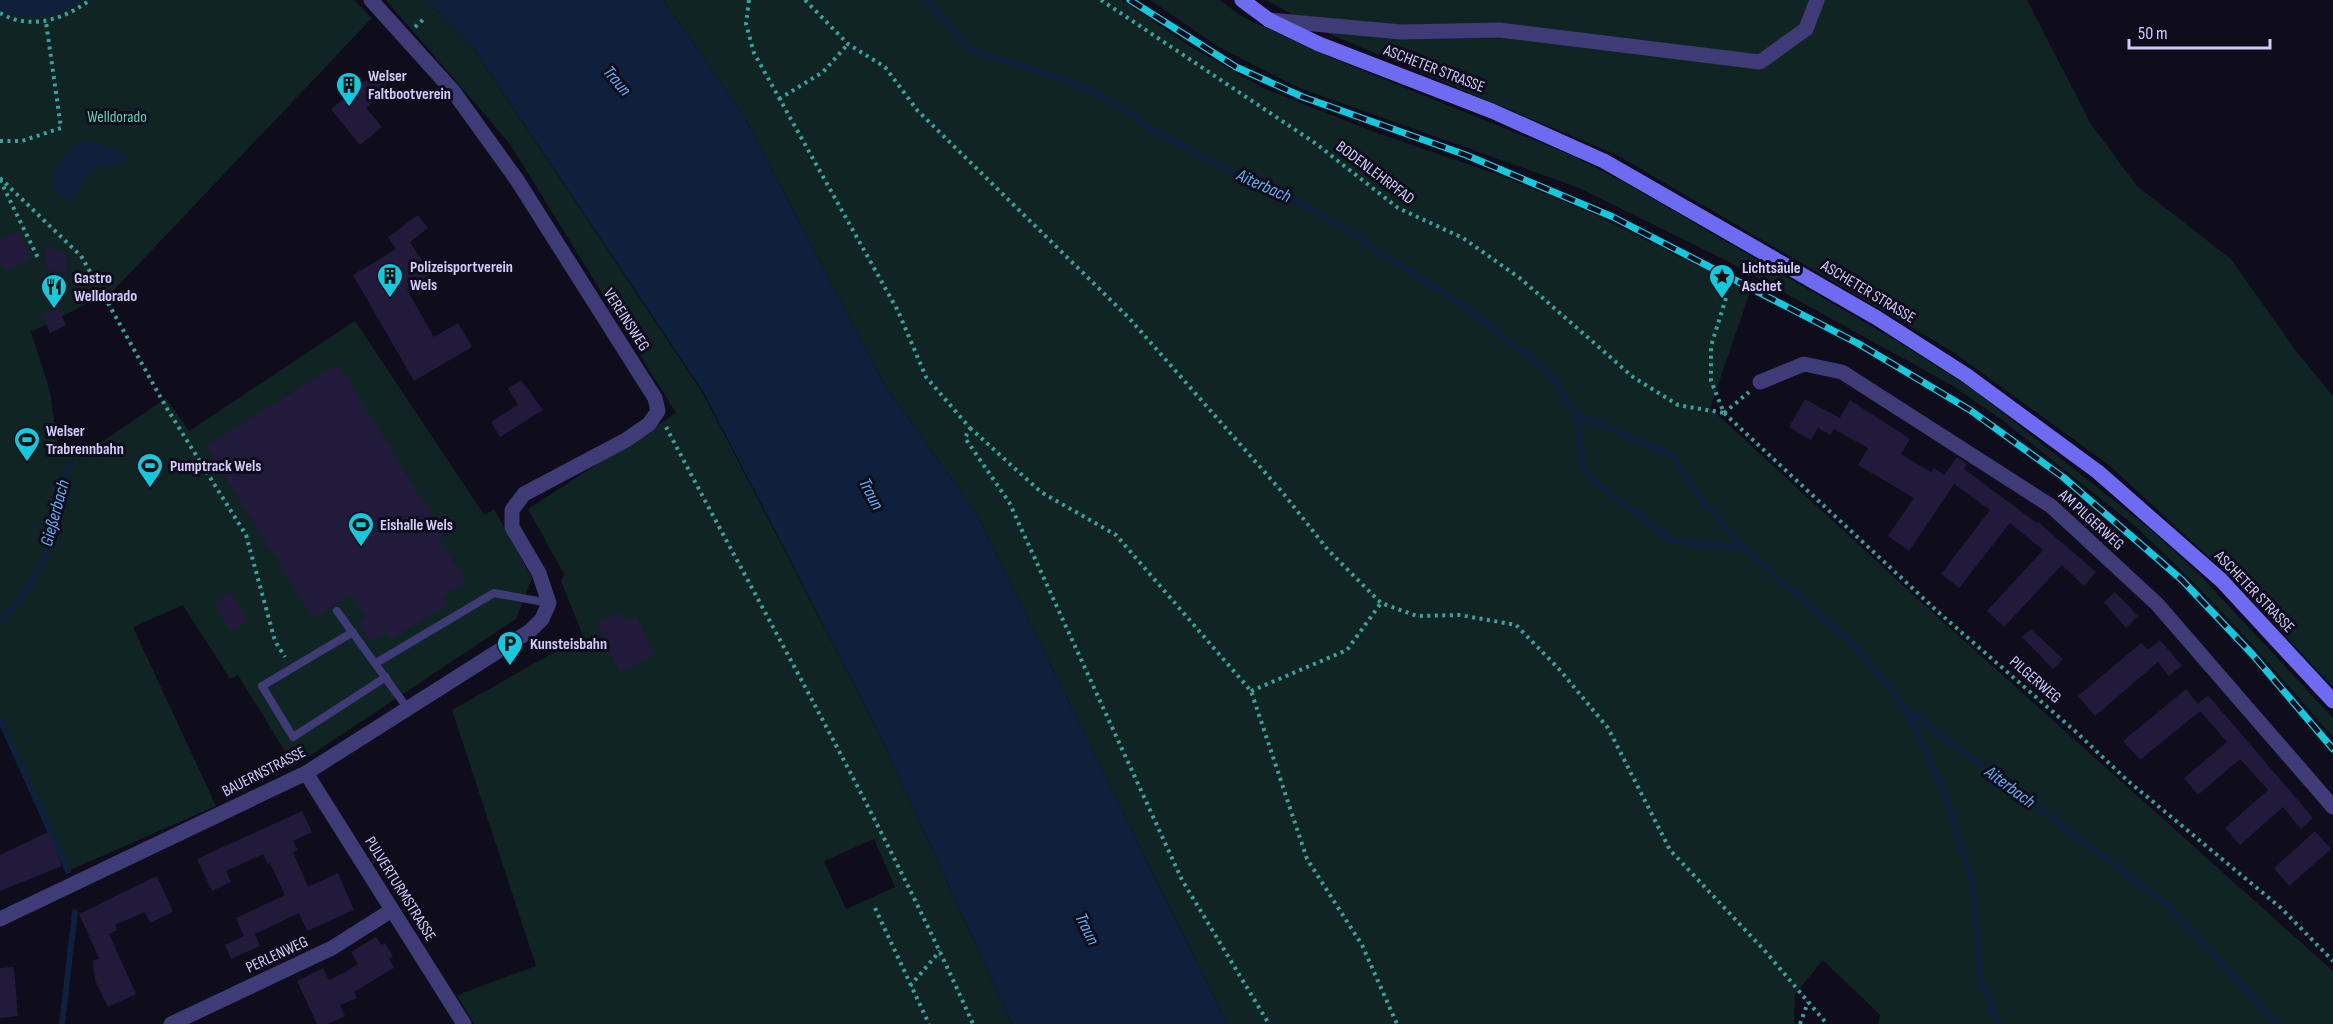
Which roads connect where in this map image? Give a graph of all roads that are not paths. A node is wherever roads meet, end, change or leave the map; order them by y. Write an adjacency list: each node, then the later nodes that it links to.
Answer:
1 (370, 0): 6 (street, VEREINSWEG)
2 (1242, 0): 4 (main road, ASCHETER STRASSE)
3 (1817, 0): 4 (street)
4 (1269, 20): 11 (main road, ASCHETER STRASSE)
5 (1760, 382): 14 (street, AM PILGERWEG)
6 (549, 603): 9 (lane); 12 (street, BAUERNSTRASSE)
7 (337, 611): 8 (lane)
8 (353, 632): 9 (lane); 10 (lane)
9 (376, 663): 10 (lane)
10 (387, 677): 12 (lane)
11 (2333, 701)
12 (409, 710): 13 (street, BAUERNSTRASSE)
13 (306, 773): 15 (street, PULVERTURMSTRASSE); 16 (street, BAUERNSTRASSE)
14 (2333, 807)
15 (392, 910): 17 (street, PERLENWEG); 18 (street, PULVERTURMSTRASSE)
16 (0, 919)
17 (171, 1024)
18 (464, 1024)

